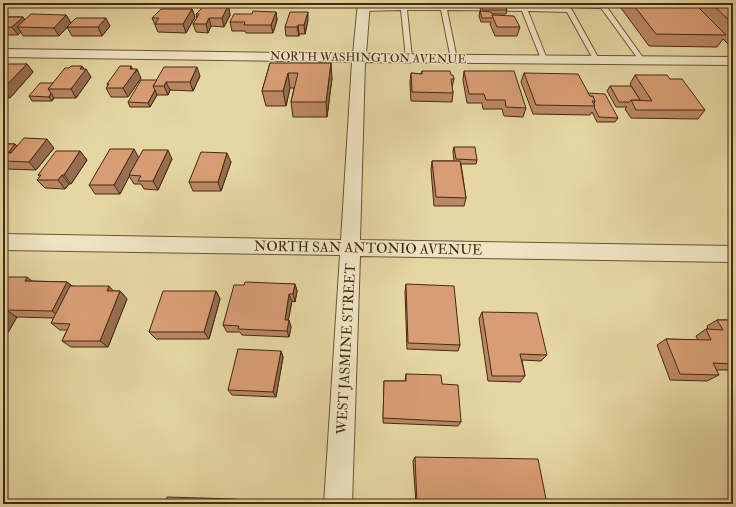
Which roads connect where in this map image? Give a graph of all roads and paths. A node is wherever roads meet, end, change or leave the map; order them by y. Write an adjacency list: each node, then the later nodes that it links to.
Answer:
1 (561, 4): 2 (lane); 7 (lane)
2 (602, 4): 13 (lane)
3 (364, 6): 5 (lane); 9 (street, WEST JASMINE STREET)
4 (444, 8): 5 (lane); 6 (lane); 11 (lane)
5 (404, 9): 10 (lane)
6 (524, 9): 7 (lane); 14 (lane)
7 (569, 10): 12 (lane)
8 (3, 53): 9 (street, NORTH WASHINGTON AVENUE)
9 (360, 58): 10 (street, NORTH WASHINGTON AVENUE); 17 (street, WEST JASMINE STREET)
10 (409, 58): 11 (street, NORTH WASHINGTON AVENUE)
11 (454, 59): 14 (street, NORTH WASHINGTON AVENUE)
12 (596, 59): 13 (street, NORTH WASHINGTON AVENUE); 14 (street, NORTH WASHINGTON AVENUE)
13 (641, 59): 15 (street, NORTH WASHINGTON AVENUE)
14 (544, 60)
15 (733, 60)
16 (3, 242): 17 (street, NORTH SAN ANTONIO AVENUE)
17 (351, 247): 18 (street, NORTH SAN ANTONIO AVENUE); 19 (street, WEST JASMINE STREET)
18 (733, 254)
19 (338, 504)

